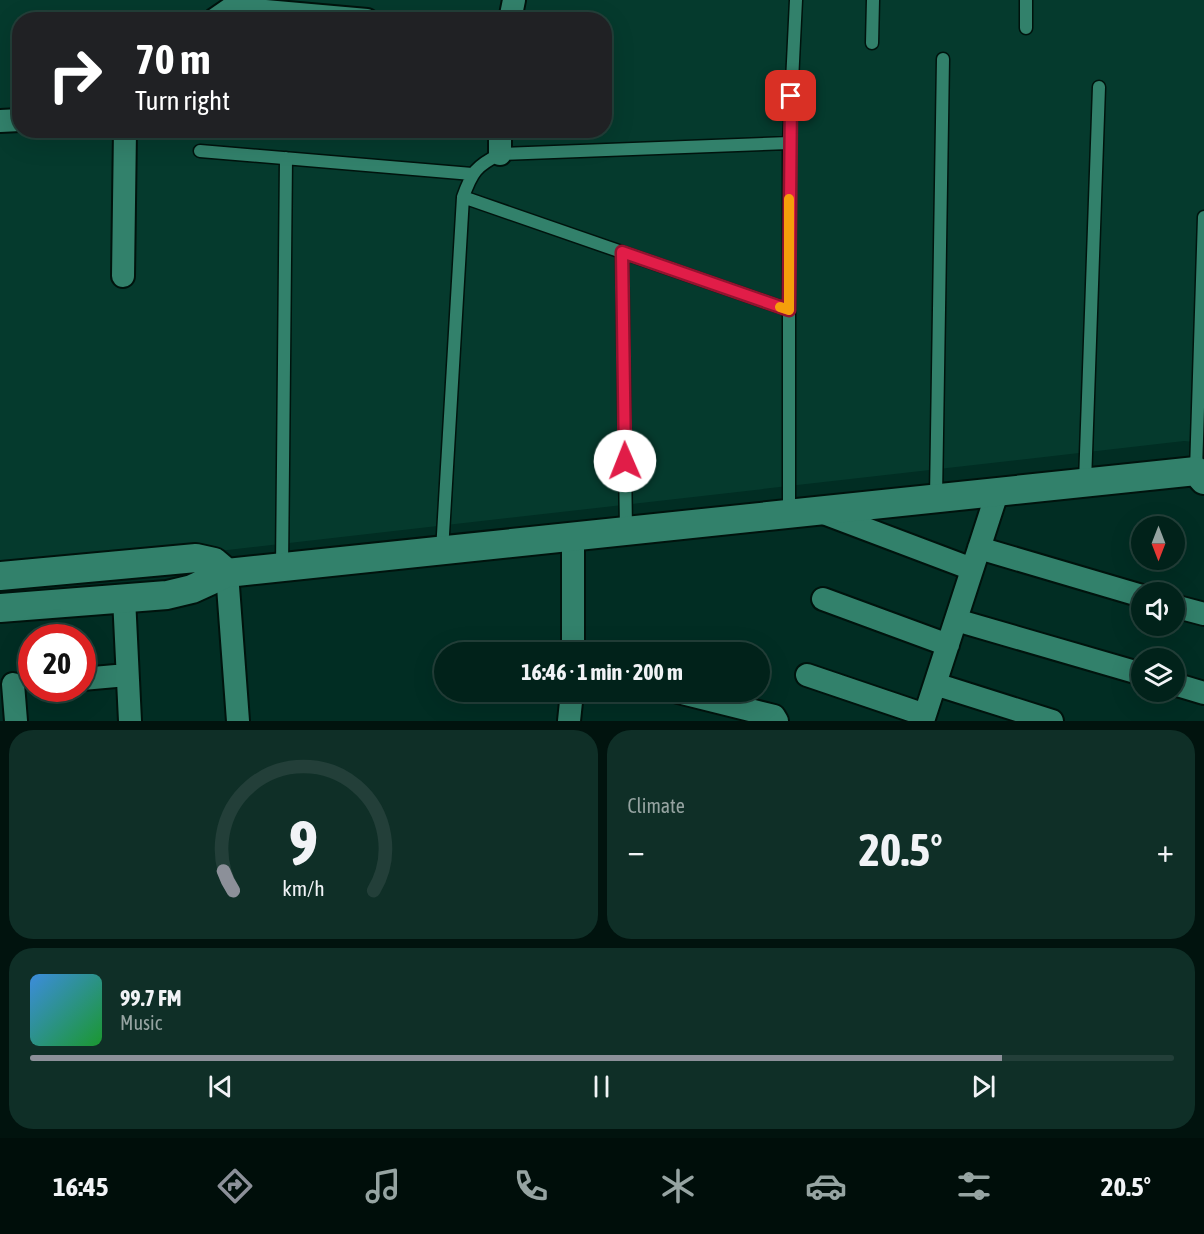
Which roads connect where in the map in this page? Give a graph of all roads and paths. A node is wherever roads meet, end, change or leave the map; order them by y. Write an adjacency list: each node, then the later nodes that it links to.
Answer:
1 (796, 0): 12 (lane)
2 (873, 0): 7 (lane)
3 (1026, 0): 6 (lane)
4 (226, 12): 5 (street)
5 (280, 12)
6 (1026, 28)
7 (872, 43)
8 (943, 59): 25 (lane)
9 (1099, 87): 23 (lane)
10 (125, 138): 20 (street)
11 (500, 138): 14 (street)
12 (789, 143): 14 (lane); 21 (lane)
13 (200, 151): 15 (lane)
14 (500, 154): 16 (lane)
15 (286, 158): 16 (lane); 32 (lane)
16 (472, 174): 17 (lane)
17 (463, 197): 19 (lane); 30 (lane)
18 (1204, 217): 22 (lane)
19 (622, 252): 21 (lane); 28 (lane)
20 (123, 276)
21 (789, 310): 27 (lane)
22 (1200, 475): 23 (street)
23 (1085, 482): 24 (street)
24 (998, 490): 25 (street); 31 (street)
25 (936, 497): 26 (street)
26 (817, 510): 27 (street); 31 (street)
27 (789, 513): 28 (street)
28 (626, 531): 29 (street)
29 (573, 537): 30 (street); 42 (street)
30 (442, 551): 32 (street)
31 (976, 559): 35 (street); 41 (street)
32 (282, 568): 33 (street)
33 (227, 573): 34 (street); 36 (street); 57 (street)
34 (0, 576)
35 (1131, 594)
36 (124, 598): 38 (street); 45 (street)
37 (824, 599): 43 (street)
38 (0, 608)
39 (1185, 609): 40 (street)
40 (1204, 614)
41 (956, 620): 43 (street); 44 (street)
42 (573, 642)
43 (948, 645): 49 (street)
44 (1131, 672)
45 (127, 675): 47 (street); 56 (street)
46 (807, 675): 54 (street)
47 (96, 678)
48 (15, 684): 55 (street)
49 (935, 684): 54 (street); 60 (street)
50 (1185, 687): 51 (street)
51 (1204, 693)
52 (571, 702): 58 (street)
53 (718, 702): 59 (street)
54 (924, 718)
55 (16, 721)
56 (130, 721)
57 (238, 721)
58 (569, 721)
59 (777, 721)
60 (1052, 721)

